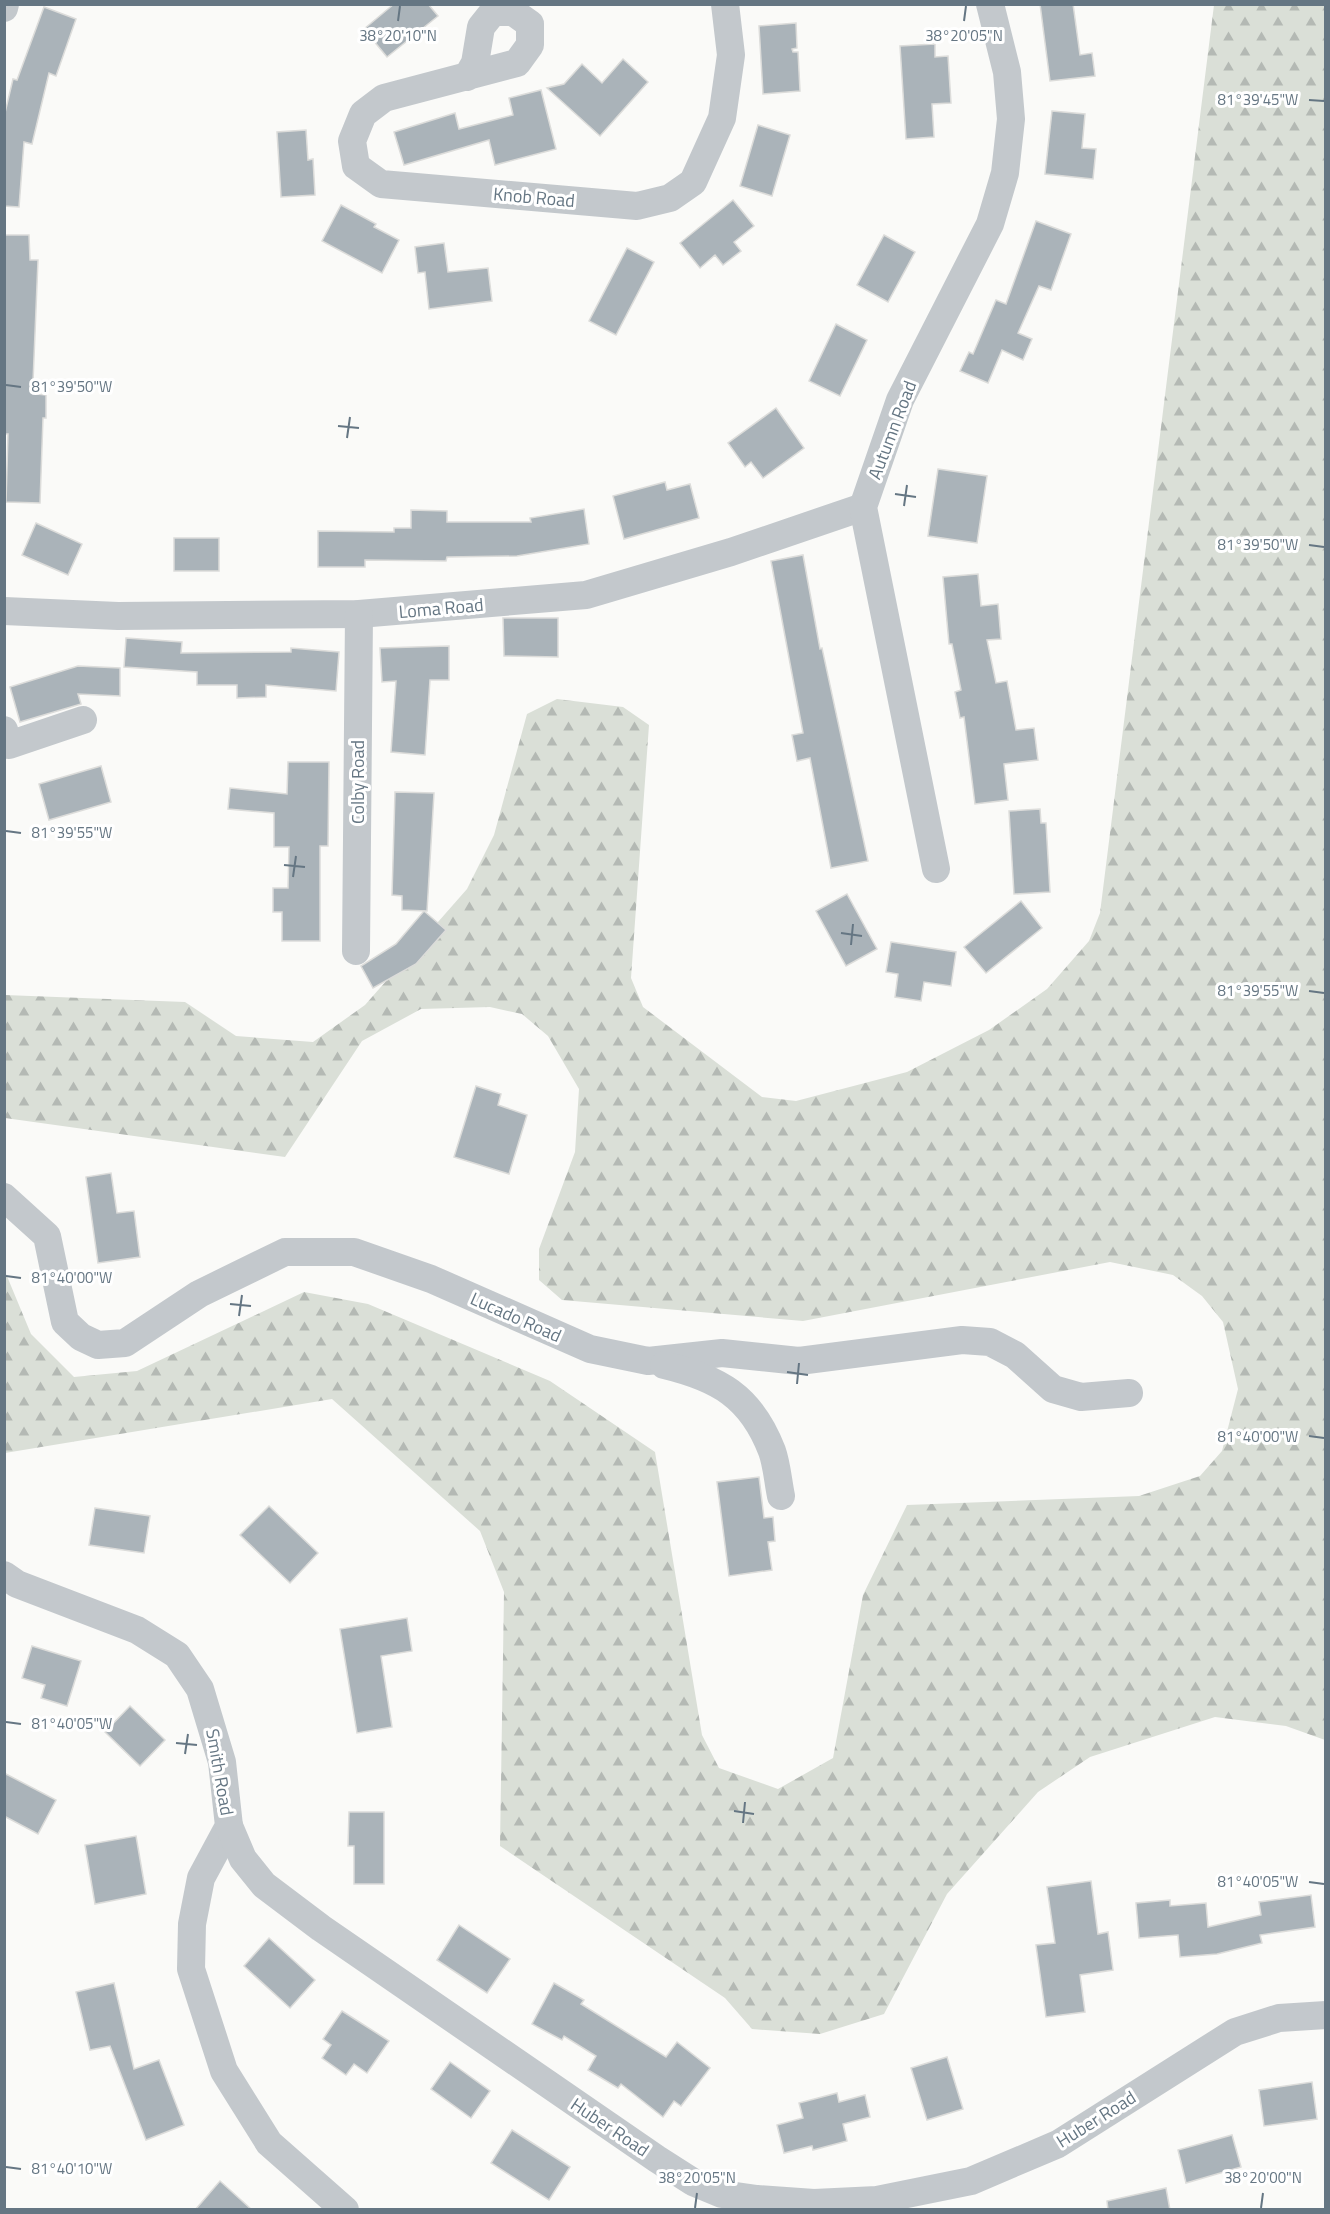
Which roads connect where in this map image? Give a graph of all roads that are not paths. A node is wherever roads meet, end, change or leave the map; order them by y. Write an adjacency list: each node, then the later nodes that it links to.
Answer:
1 (725, 4): 3 (street, Knob Road)
2 (990, 4): 4 (street, Autumn Road)
3 (467, 77)
4 (863, 507): 6 (street, Loma Road); 9 (street)
5 (4, 611): 6 (street, Loma Road)
6 (358, 614): 10 (street, Colby Road)
7 (83, 720): 8 (street)
8 (4, 730)
9 (936, 869)
10 (356, 951)
11 (4, 1197): 12 (street, Lucado Road)
12 (648, 1361): 13 (street, Lucado Road); 14 (street)
13 (1129, 1394)
14 (781, 1496)
15 (4, 1575): 16 (street, Smith Road)
16 (229, 1826): 17 (street, Huber Road); 18 (street, Smith Road)
17 (1326, 2015)
18 (345, 2210)

